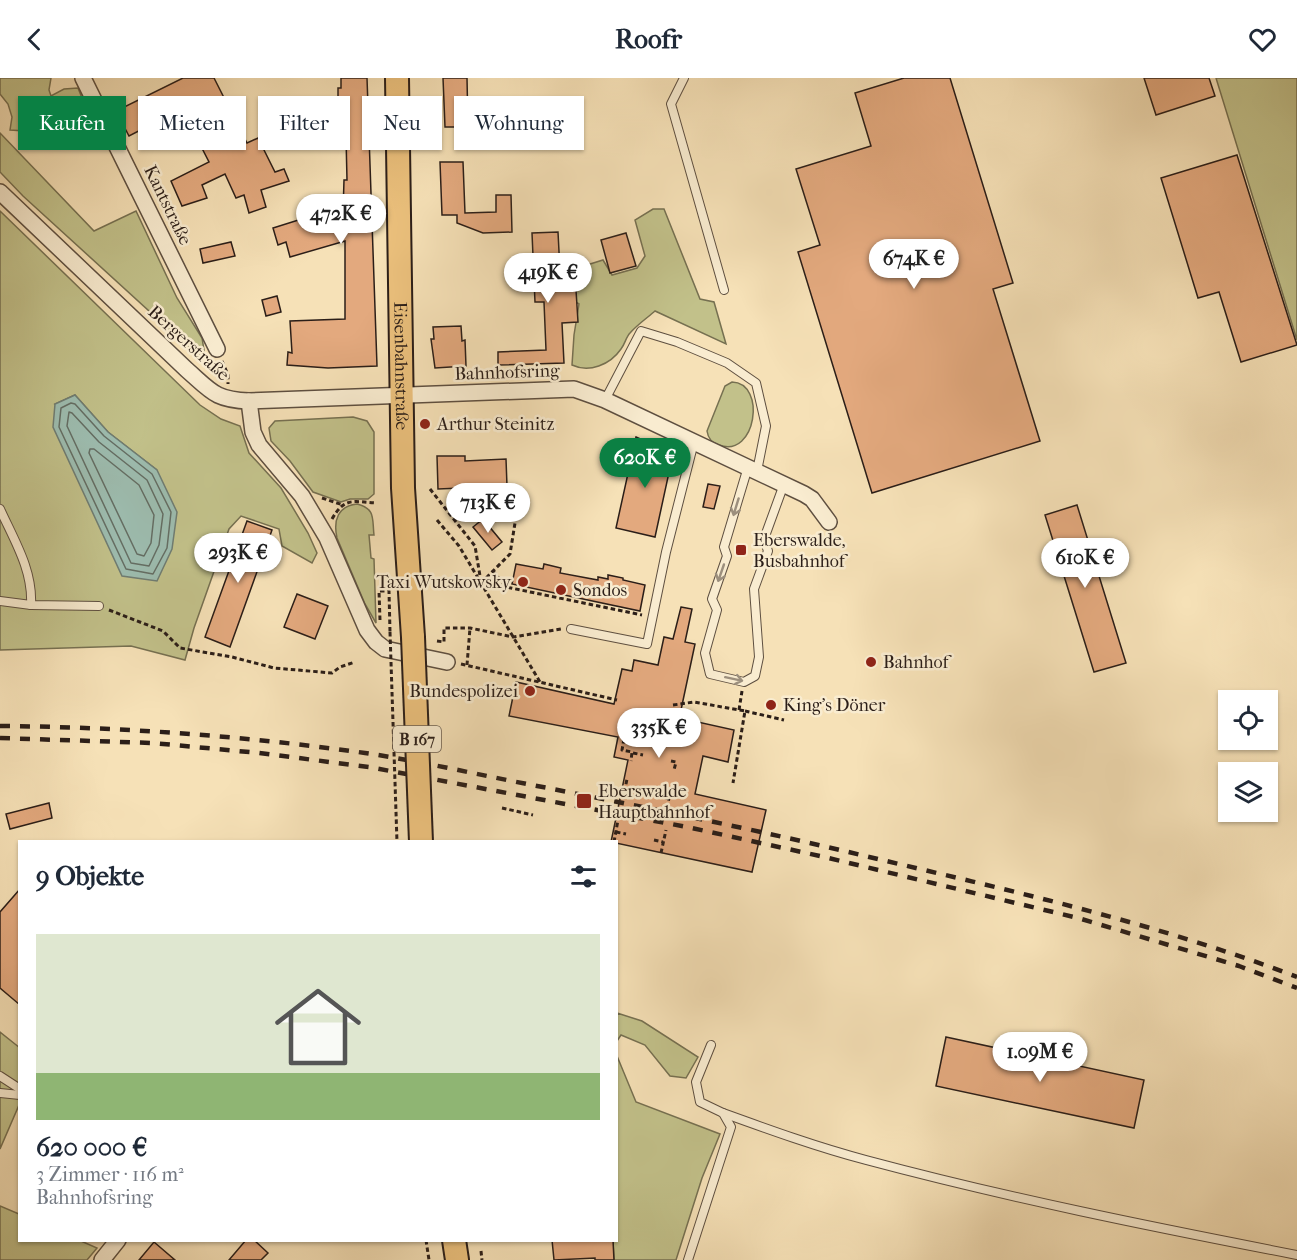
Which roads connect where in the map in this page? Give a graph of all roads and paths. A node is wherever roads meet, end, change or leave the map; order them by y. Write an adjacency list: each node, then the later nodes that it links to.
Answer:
1 (83, 78): 6 (street, Kantstraße)
2 (397, 78): 7 (main road, Eisenbahnstraße / B 167)
3 (684, 78): 5 (lane)
4 (0, 192): 8 (street, Bergerstraße)
5 (724, 290)
6 (217, 349): 8 (path)
7 (402, 396): 9 (street, Bahnhofsring); 10 (street, Bergerstraße); 64 (main road, Eisenbahnstraße / B 167, bridge)
8 (228, 400): 10 (street, Bergerstraße)
9 (605, 400): 11 (street, Bahnhofsring); 12 (lane)
10 (249, 401): 20 (street)
11 (694, 442): 12 (street, Bahnhofsring); 26 (lane)
12 (753, 469): 13 (street, Bahnhofsring); 36 (lane, one-way to 36)
13 (784, 484): 19 (street, Bahnhofsring); 36 (lane)
14 (430, 489): 22 (path)
15 (515, 494): 21 (path)
16 (377, 503): 20 (path)
17 (0, 509): 24 (lane)
18 (437, 520): 22 (path)
19 (829, 522)
20 (327, 538): 32 (street)
21 (493, 571): 22 (path); 26 (path)
22 (481, 584): 30 (path)
23 (0, 601): 24 (lane)
24 (31, 605): 25 (lane)
25 (99, 606): 33 (path)
26 (652, 618): 29 (lane)
27 (380, 628): 63 (path, bridge)
28 (470, 628): 30 (path); 31 (path); 34 (path)
29 (571, 629): 30 (path)
30 (513, 637): 35 (path)
31 (437, 641)
32 (447, 662): 34 (path)
33 (355, 663)
34 (467, 665): 35 (path)
35 (540, 682): 37 (path)
36 (744, 682): 39 (path)
37 (617, 700)
38 (673, 705): 39 (path)
39 (739, 710): 40 (path)
40 (745, 711): 41 (path); 49 (path)
41 (784, 720)
42 (624, 739): 43 (path)
43 (632, 752): 44 (path); 45 (path)
44 (643, 755)
45 (631, 761)
46 (671, 761): 47 (path)
47 (674, 770)
48 (627, 779): 51 (path)
49 (732, 783)
50 (671, 788): 55 (path)
51 (625, 789): 52 (path); 54 (path)
52 (635, 791)
53 (663, 797): 55 (path)
54 (623, 799)
55 (669, 799): 57 (path)
56 (502, 808): 58 (path)
57 (667, 808)
58 (533, 815)
59 (618, 820): 61 (path)
60 (666, 830): 67 (path)
61 (616, 832): 62 (path); 65 (path)
62 (626, 834)
63 (398, 840)
64 (421, 840)
65 (614, 840)
66 (654, 840): 67 (path)
67 (663, 842): 68 (path)
68 (661, 853)
69 (711, 1045): 74 (lane)
70 (0, 1076): 71 (lane)
71 (18, 1088)
72 (0, 1094): 73 (lane)
73 (18, 1095)
74 (723, 1113): 79 (lane); 84 (lane)
75 (116, 1242): 80 (street)
76 (426, 1242): 81 (path)
77 (454, 1242): 82 (main road)
78 (481, 1251): 83 (path)
79 (1297, 1255)
80 (102, 1260)
81 (429, 1260)
82 (457, 1260)
83 (482, 1260)
84 (688, 1260)

